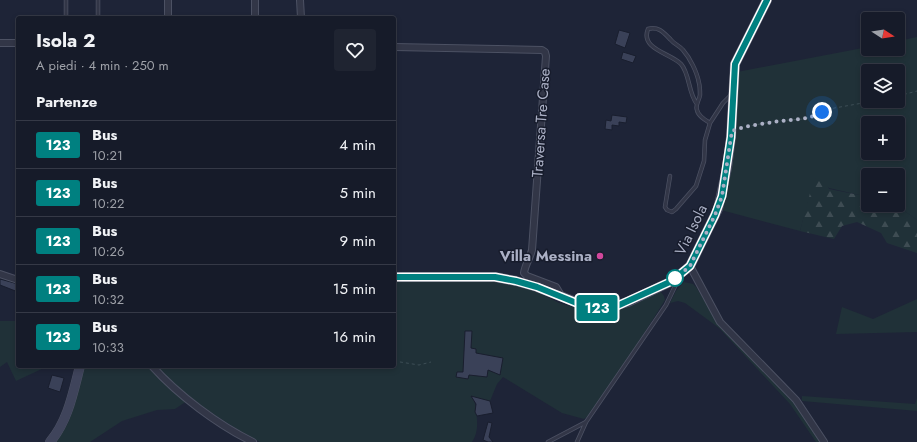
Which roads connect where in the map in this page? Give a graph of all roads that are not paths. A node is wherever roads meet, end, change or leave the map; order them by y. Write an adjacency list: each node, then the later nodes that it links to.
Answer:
1 (66, 0): 7 (lane)
2 (98, 0): 8 (lane)
3 (168, 0): 9 (street)
4 (255, 0): 10 (street)
5 (300, 0): 11 (street)
6 (767, 0): 15 (street, Via Isola)
7 (66, 16)
8 (98, 16)
9 (168, 16)
10 (255, 16)
11 (301, 16)
12 (0, 43): 13 (street)
13 (16, 43)
14 (396, 47): 24 (street, Traversa Tre Case)
15 (732, 94): 17 (lane); 19 (street, Via Isola)
16 (697, 104): 16 (lane); 17 (lane)
17 (710, 123): 18 (lane)
18 (670, 176)
19 (690, 266): 21 (street, Via Isola); 32 (street)
20 (0, 274): 23 (street)
21 (681, 274): 24 (street, Via Isola); 27 (lane)
22 (396, 277): 24 (street, Via Isola)
23 (16, 279)
24 (562, 297)
25 (79, 368): 28 (street)
26 (154, 368): 29 (street)
27 (586, 422): 30 (lane); 31 (lane)
28 (50, 442)
29 (253, 442)
30 (548, 442)
31 (577, 442)
32 (824, 442)

